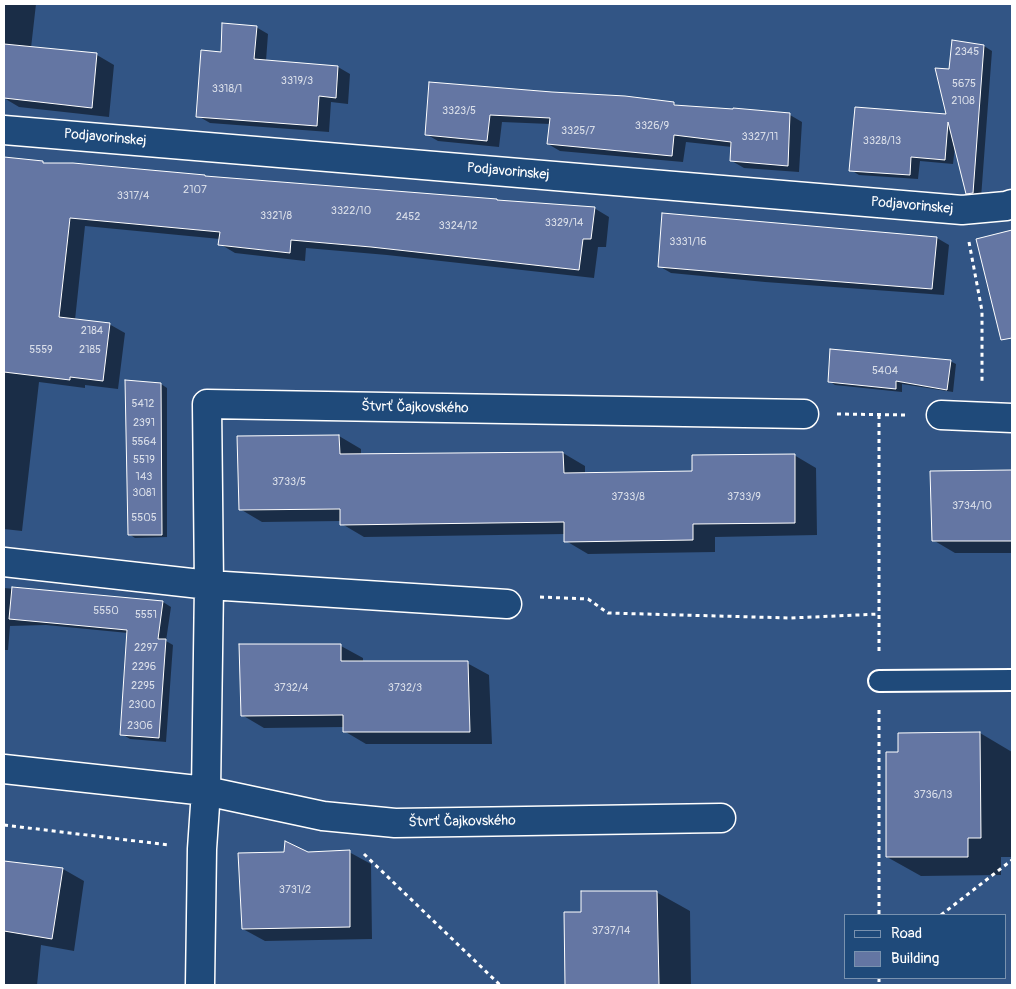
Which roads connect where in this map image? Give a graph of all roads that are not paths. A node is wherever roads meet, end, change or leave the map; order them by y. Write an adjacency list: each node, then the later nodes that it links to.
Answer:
1 (4, 130): 2 (street, Podjavorinskej)
2 (1012, 204)
3 (804, 414): 7 (street, Štvrť Čajkovského)
4 (941, 415): 5 (street)
5 (1012, 418)
6 (4, 562): 7 (street)
7 (209, 585): 8 (street); 12 (street, Štvrť Čajkovského)
8 (507, 604)
9 (1012, 680): 10 (lane)
10 (879, 681)
11 (4, 769): 12 (street, Štvrť Čajkovského)
12 (206, 791): 13 (street, Štvrť Čajkovského); 14 (street, Štvrť Čajkovského)
13 (721, 818)
14 (200, 985)

